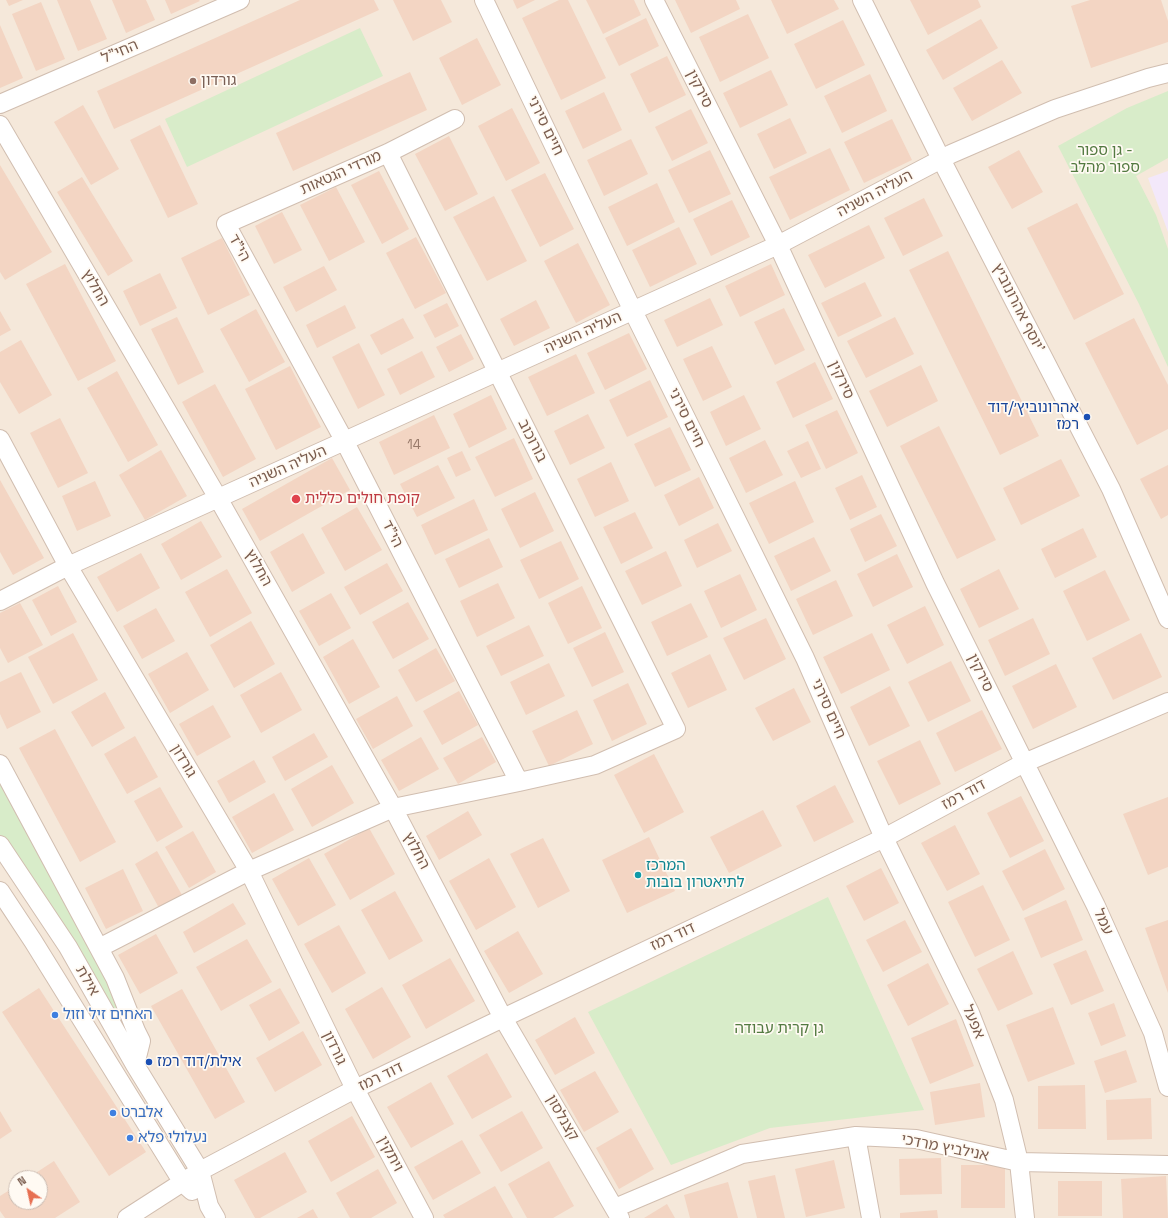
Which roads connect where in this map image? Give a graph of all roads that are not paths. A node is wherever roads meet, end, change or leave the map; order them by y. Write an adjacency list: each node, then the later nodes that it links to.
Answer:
1 (240, 0): 6 (street, החי"ל)
2 (484, 0): 13 (street, חיים סירני)
3 (654, 0): 12 (street, סירקין)
4 (862, 0): 10 (street, יוסף אהרונוביץ')
5 (1168, 73): 10 (street, העליה השניה)
6 (0, 104)
7 (455, 119): 9 (street, מורדי הגטאות)
8 (0, 125): 17 (street, החלוץ)
9 (388, 153): 11 (street, מורדי הגטאות); 14 (street, בורוכוב)
10 (941, 159): 12 (street, העליה השניה); 20 (street, יוסף אהרונוביץ')
11 (226, 224): 16 (street, הי"ד)
12 (778, 245): 13 (street, העליה השניה); 22 (street, סירקין)
13 (633, 311): 14 (street, העליה השניה); 26 (street, חיים סירני)
14 (497, 371): 16 (street, העליה השניה); 24 (street, בורוכוב)
15 (0, 439): 18 (street, גורדון)
16 (345, 442): 17 (street, העליה השניה); 24 (street, הי"ד)
17 (218, 498): 18 (street, העליה השניה); 25 (street, החלוץ)
18 (68, 566): 19 (street, העליה השניה); 28 (street, גורדון)
19 (0, 601)
20 (1168, 619)
21 (1168, 702): 22 (street, דוד רמז)
22 (1024, 763): 26 (street, דוד רמז); 33 (street, עמל)
23 (0, 764): 30 (street)
24 (519, 782): 25 (street)
25 (393, 808): 28 (street); 31 (street, החלוץ)
26 (884, 838): 31 (street, דוד רמז); 36 (street, אפעל)
27 (0, 845): 32 (street, אילת)
28 (249, 871): 30 (street); 34 (street, גורדון)
29 (0, 891): 39 (street, אילת)
30 (99, 948): 32 (street)
31 (503, 1018): 34 (street, דוד רמז); 41 (street, קצנלסון)
32 (135, 1065): 38 (street, אילת)
33 (1168, 1087)
34 (355, 1089): 38 (street, דוד רמז); 43 (street, ויתקין)
35 (856, 1136): 36 (street, אנילביץ מרדכי); 41 (street, אנילביץ מרדכי); 44 (street)
36 (1019, 1162): 37 (street, אנילביץ מרדכי); 45 (street, אפעל)
37 (1168, 1165)
38 (200, 1171): 39 (street, דוד רמז); 40 (street, אילת)
39 (183, 1183): 40 (street, אילת); 42 (street, דוד רמז)
40 (213, 1212)
41 (617, 1213)
42 (127, 1218)
43 (424, 1218)
44 (871, 1218)
45 (1024, 1218)

